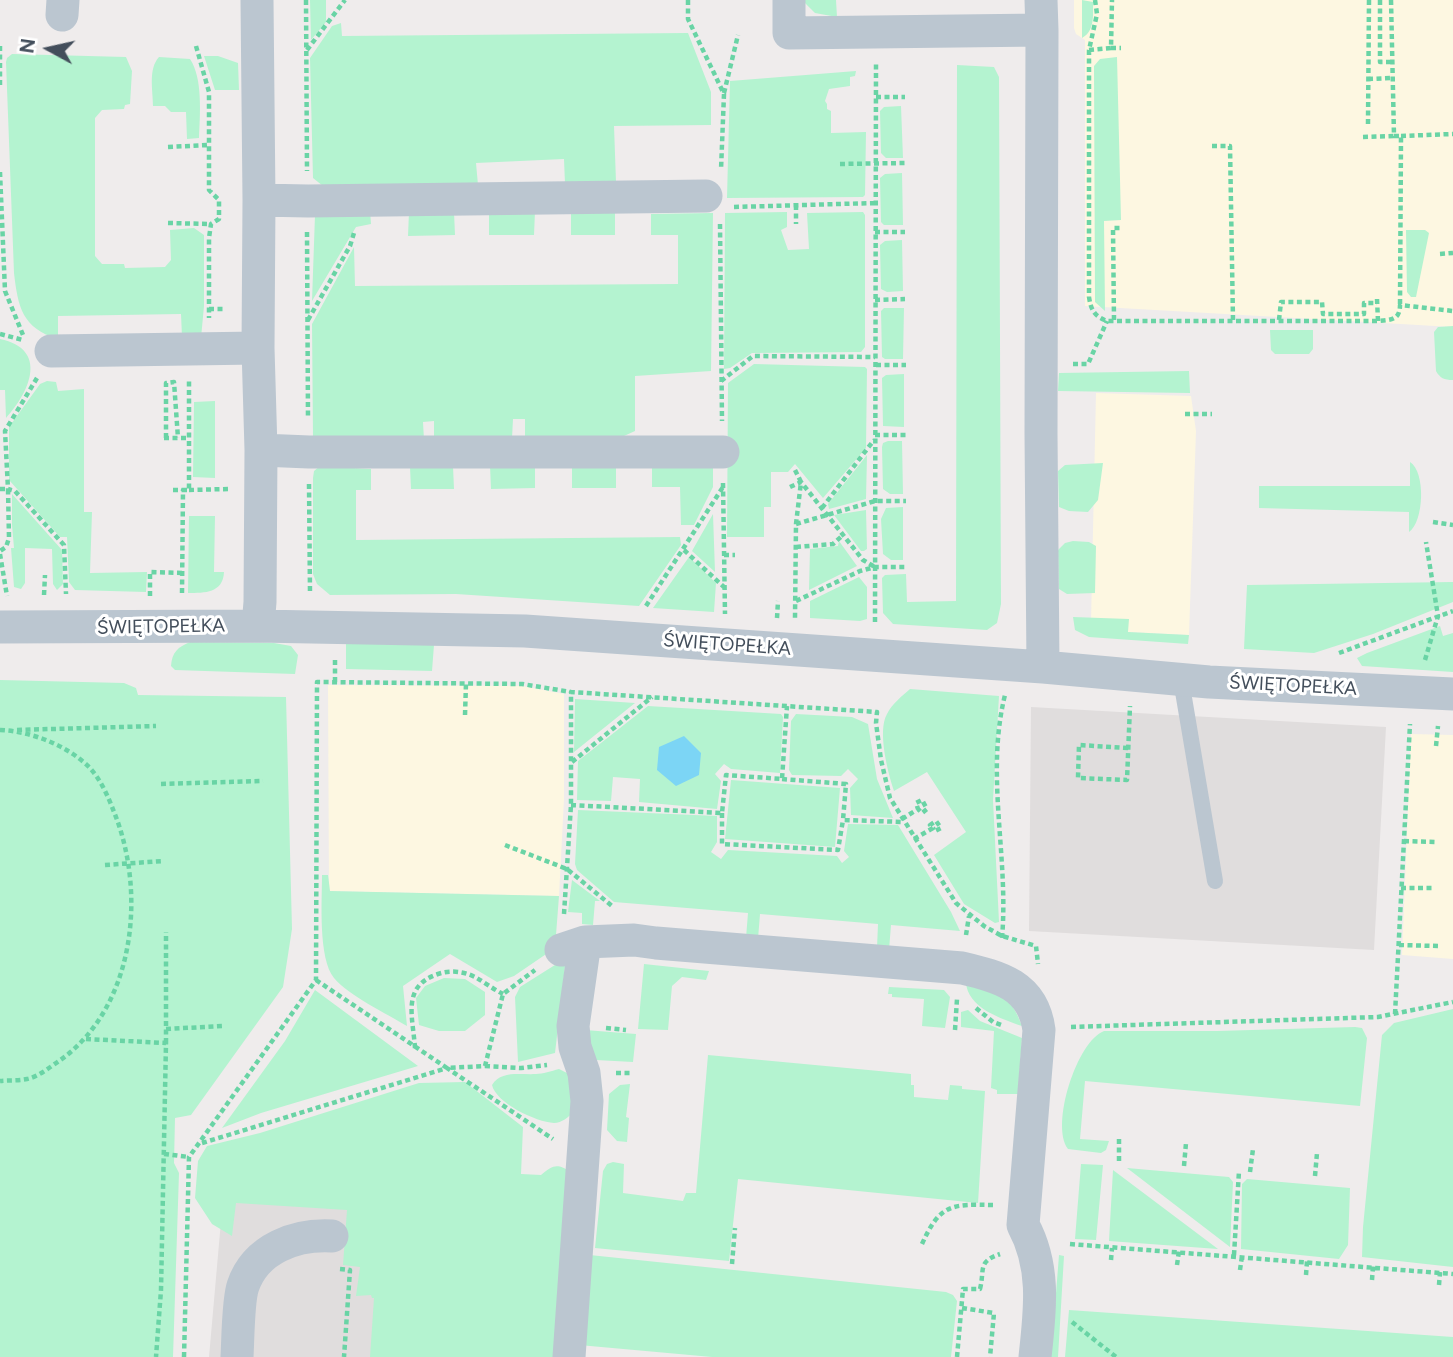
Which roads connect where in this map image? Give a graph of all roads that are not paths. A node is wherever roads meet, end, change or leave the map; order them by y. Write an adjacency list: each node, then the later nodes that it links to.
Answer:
1 (257, 0): 5 (street)
2 (789, 0): 3 (street)
3 (1041, 15): 12 (street)
4 (706, 196): 5 (street)
5 (259, 200): 7 (street)
6 (38, 345): 7 (street)
7 (258, 348): 8 (street)
8 (261, 450): 9 (street); 11 (street)
9 (723, 452)
10 (3, 612): 11 (street, ŚWIĘTOPEŁKA)
11 (258, 626): 12 (street, ŚWIĘTOPEŁKA)
12 (1043, 667): 13 (street, ŚWIĘTOPEŁKA)
13 (1181, 680): 14 (street, ŚWIĘTOPEŁKA); 15 (lane)
14 (1446, 706)
15 (1215, 880)
16 (332, 1236): 17 (street)
17 (237, 1357)
18 (569, 1357): 19 (street)
19 (1035, 1357)

